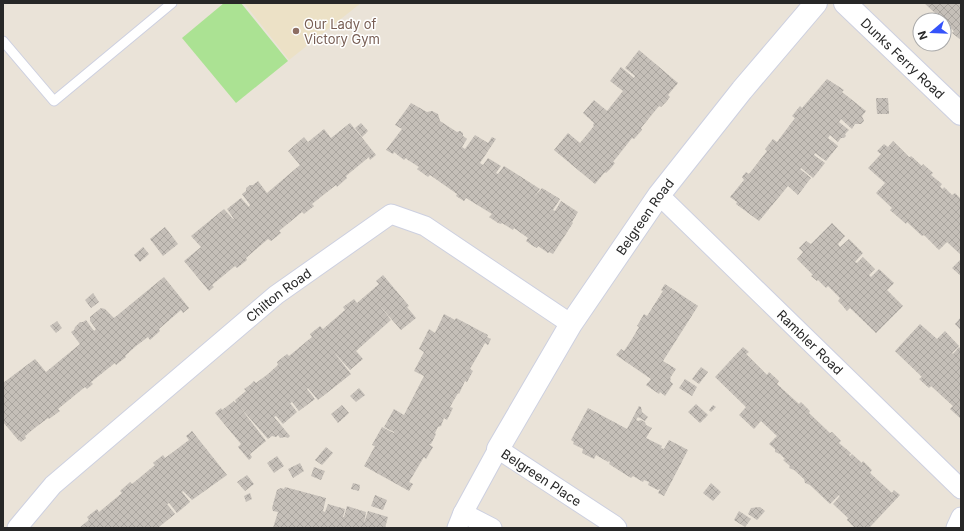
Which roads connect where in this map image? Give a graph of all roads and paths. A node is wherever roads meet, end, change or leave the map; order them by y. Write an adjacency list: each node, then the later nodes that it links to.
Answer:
1 (172, 3): 4 (lane)
2 (816, 3): 6 (street, Belgreen Road)
3 (845, 3): 5 (street, Dunks Ferry Road)
4 (3, 41)
5 (961, 114)
6 (659, 195): 7 (street, Belgreen Road); 9 (street, Rambler Road)
7 (571, 324): 8 (street, Belgreen Road); 12 (street, Chilton Road)
8 (498, 449): 10 (street, Belgreen Place); 14 (street, Belgreen Place)
9 (961, 489)
10 (462, 515): 13 (street, Belgreen Place)
11 (961, 517): 15 (street)
12 (17, 528)
13 (492, 528)
14 (616, 528)
15 (956, 528)

